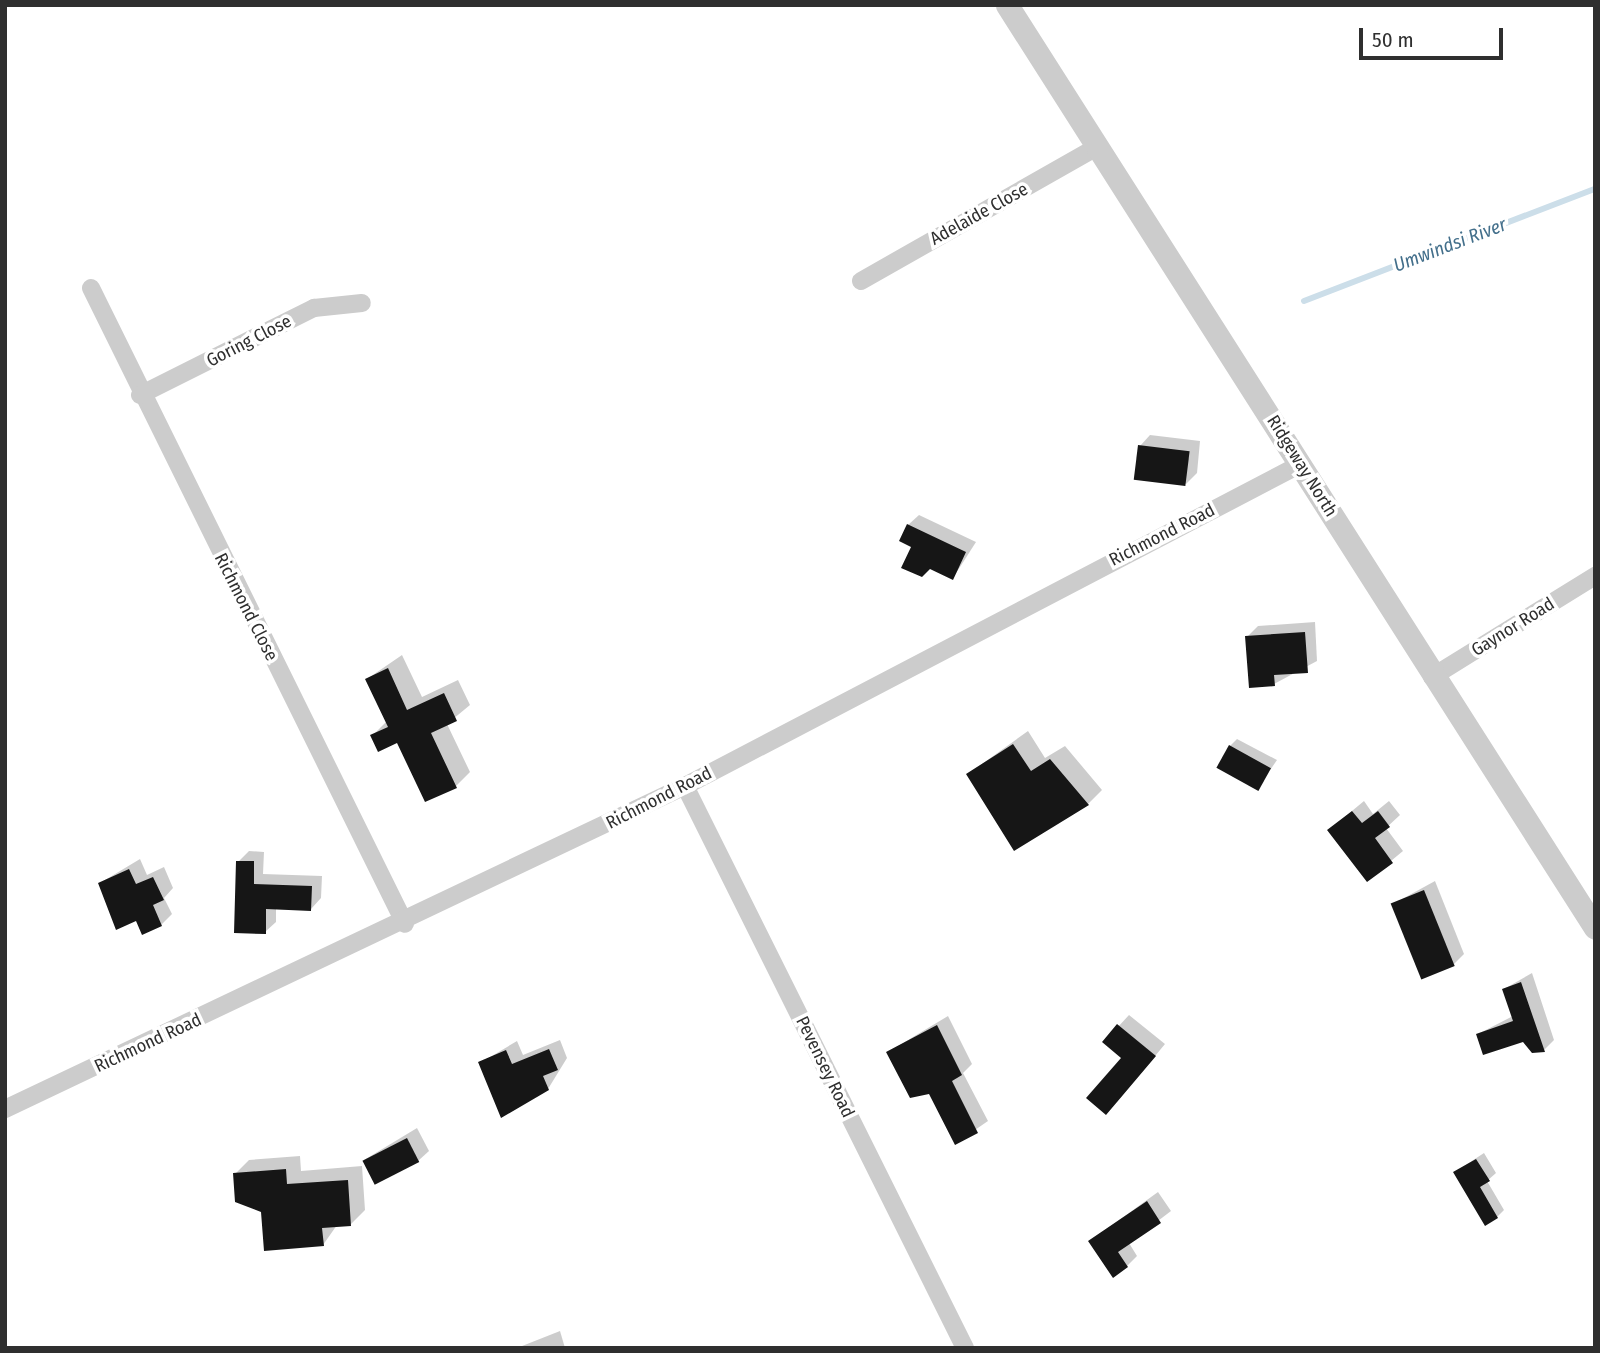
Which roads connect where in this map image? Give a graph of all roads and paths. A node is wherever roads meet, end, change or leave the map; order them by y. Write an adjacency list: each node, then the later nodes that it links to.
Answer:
1 (1012, 7): 2 (street, Ridgeway North)
2 (1097, 147): 3 (street, Adelaide Close); 7 (street, Ridgeway North)
3 (861, 281)
4 (90, 288): 6 (street, Richmond Close)
5 (362, 303): 6 (street, Goring Close)
6 (140, 395): 11 (street, Richmond Close)
7 (1301, 464): 9 (street, Ridgeway North); 10 (street, Richmond Road)
8 (1595, 576): 9 (street, Gaynor Road)
9 (1432, 677): 12 (street, Ridgeway North)
10 (685, 786): 11 (street, Richmond Road); 14 (street, Pevensey Road)
11 (405, 924): 13 (street, Richmond Road)
12 (1595, 928)
13 (5, 1109)
14 (965, 1348)

